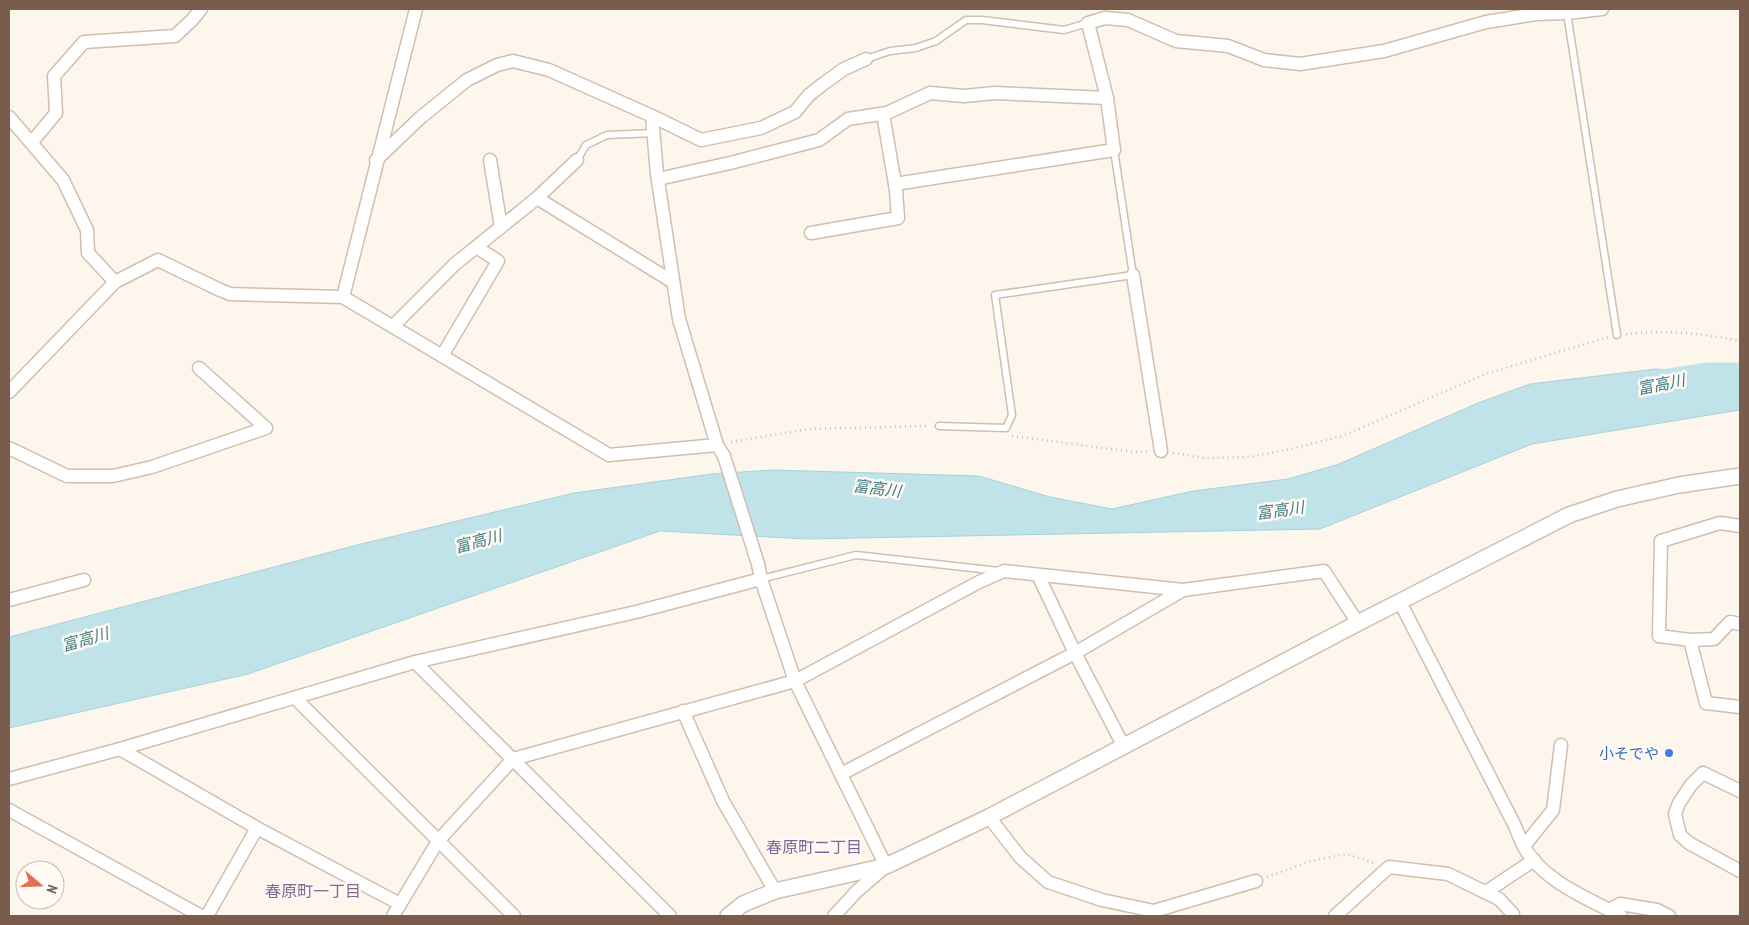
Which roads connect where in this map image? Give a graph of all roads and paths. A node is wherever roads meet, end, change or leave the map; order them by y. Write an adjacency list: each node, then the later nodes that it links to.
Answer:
1 (416, 9): 14 (street)
2 (1602, 9): 4 (street)
3 (198, 12): 12 (street)
4 (1567, 13): 5 (street); 28 (lane)
5 (1088, 23): 6 (lane); 7 (street)
6 (866, 59): 9 (street)
7 (1106, 98): 8 (street); 13 (street)
8 (883, 114): 17 (street); 18 (street)
9 (652, 116): 11 (street); 14 (street)
10 (9, 117): 12 (street)
11 (654, 133): 16 (lane); 17 (street)
12 (32, 142): 24 (street)
13 (1114, 150): 18 (street); 23 (lane)
14 (376, 160): 26 (street)
15 (490, 160): 20 (street)
16 (577, 160): 19 (street)
17 (658, 179): 25 (street)
18 (895, 184): 21 (street)
19 (537, 198): 20 (street); 25 (street)
20 (501, 227): 22 (street)
21 (811, 233)
22 (476, 247): 27 (street); 30 (street)
23 (1133, 274): 33 (lane); 37 (street)
24 (115, 282): 26 (street); 32 (street)
25 (673, 282): 35 (street)
26 (343, 297): 27 (street)
27 (393, 326): 30 (street)
28 (1617, 335): 29 (path); 37 (path)
29 (1740, 341)
30 (442, 356): 35 (street)
31 (199, 368): 36 (street)
32 (9, 392)
33 (939, 426): 35 (path)
34 (1005, 435): 37 (path)
35 (717, 445): 42 (street)
36 (9, 448)
37 (1161, 450)
38 (1740, 476): 46 (street)
39 (1740, 526): 49 (street)
40 (1004, 571): 41 (street); 42 (lane); 52 (street)
41 (1038, 575): 44 (street); 50 (street)
42 (761, 579): 51 (street); 52 (street)
43 (84, 580): 45 (street)
44 (1183, 590): 47 (street); 50 (street)
45 (9, 600)
46 (1400, 602): 47 (street); 67 (street)
47 (1358, 623): 56 (street)
48 (1740, 624): 49 (street)
49 (1690, 640): 54 (street)
50 (1075, 653): 56 (street); 60 (street)
51 (415, 662): 53 (street); 59 (street)
52 (795, 681): 55 (street); 60 (street)
53 (295, 698): 58 (street); 66 (street)
54 (1740, 707)
55 (683, 711): 59 (street); 73 (street)
56 (1124, 745): 64 (street)
57 (1561, 746): 67 (street)
58 (120, 749): 61 (street); 65 (street)
59 (513, 759): 66 (street); 82 (street)
60 (841, 774): 69 (street)
61 (9, 780)
62 (1740, 791): 71 (street)
63 (9, 810): 78 (street)
64 (989, 817): 69 (street); 72 (street)
65 (257, 828): 75 (street); 79 (street)
66 (438, 841): 75 (street); 81 (street)
67 (1524, 846): 68 (street)
68 (1534, 860): 74 (street); 76 (street)
69 (886, 866): 73 (street); 84 (street)
70 (1389, 868): 72 (path); 74 (street); 85 (street)
71 (1740, 871)
72 (1256, 881)
73 (775, 891): 83 (street)
74 (1486, 892): 77 (street)
75 (400, 904): 80 (street)
76 (1615, 913): 86 (street)
77 (1515, 915)
78 (201, 916)
79 (207, 916)
80 (393, 916)
81 (514, 916)
82 (670, 916)
83 (728, 916)
84 (834, 916)
85 (1335, 916)
86 (1669, 916)

